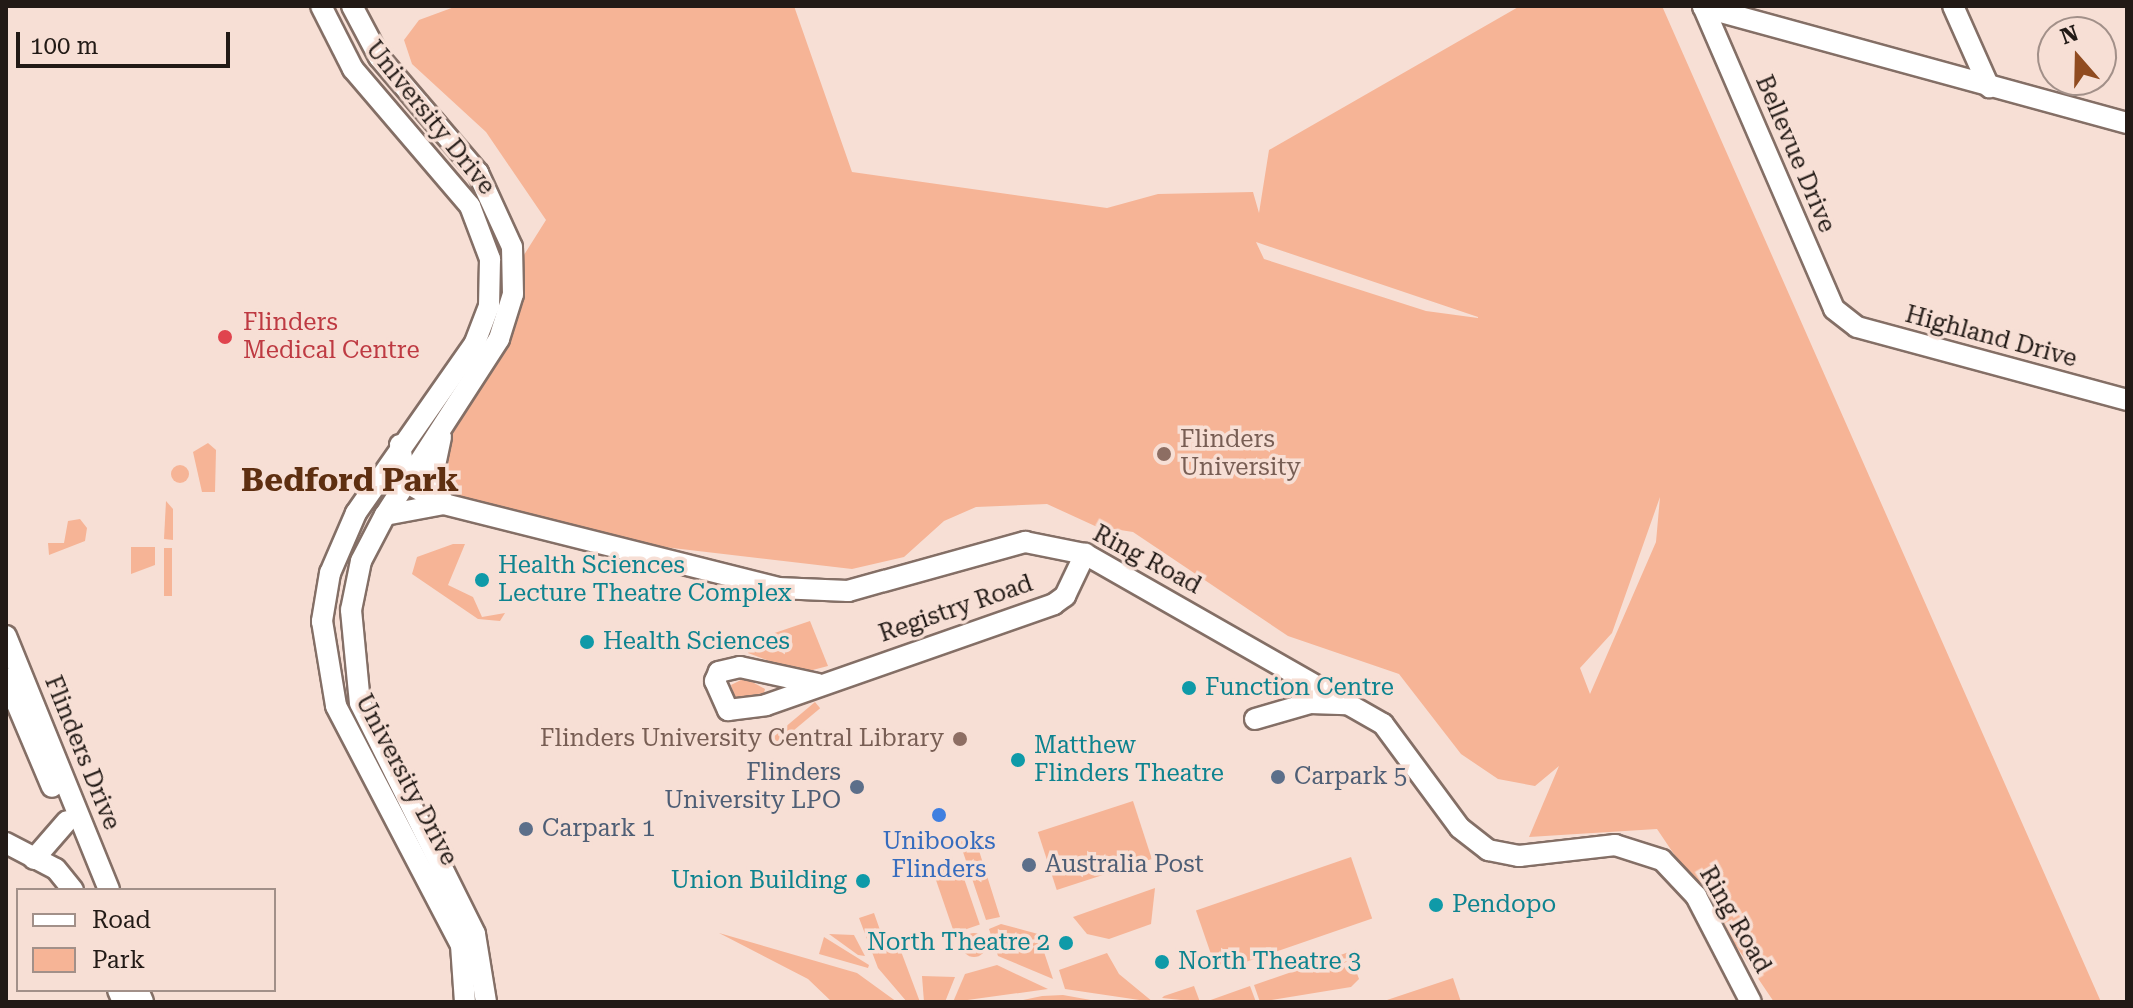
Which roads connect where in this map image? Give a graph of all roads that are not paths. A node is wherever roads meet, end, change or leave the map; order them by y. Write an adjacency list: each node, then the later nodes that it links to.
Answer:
1 (321, 6): 10 (street, University Drive)
2 (352, 6): 9 (street, University Drive)
3 (1953, 6): 5 (street)
4 (1703, 7): 5 (street); 7 (street, Bellevue Drive)
5 (1989, 87): 6 (street)
6 (2127, 123)
7 (1844, 318): 8 (street, Highland Drive)
8 (2127, 400)
9 (444, 428): 11 (street, University Drive); 12 (street)
10 (400, 445): 11 (street); 15 (street, University Drive)
11 (406, 482): 12 (street, Ring Road); 13 (street, University Drive); 15 (street)
12 (444, 504): 13 (street); 14 (street, Ring Road)
13 (385, 515): 28 (street, University Drive)
14 (1085, 554): 18 (street, Registry Road); 19 (street, Ring Road)
15 (334, 564): 27 (street, University Drive)
16 (6, 636): 26 (street, Flinders Drive)
17 (6, 678): 21 (street, Flinders Drive)
18 (818, 684)
19 (1355, 705): 20 (street); 29 (street, Ring Road)
20 (1255, 719)
21 (67, 821): 23 (street); 25 (street, Flinders Drive)
22 (6, 843): 23 (street)
23 (34, 859): 24 (street)
24 (72, 888)
25 (94, 888)
26 (108, 888)
27 (465, 1002)
28 (486, 1002)
29 (1751, 1002)

